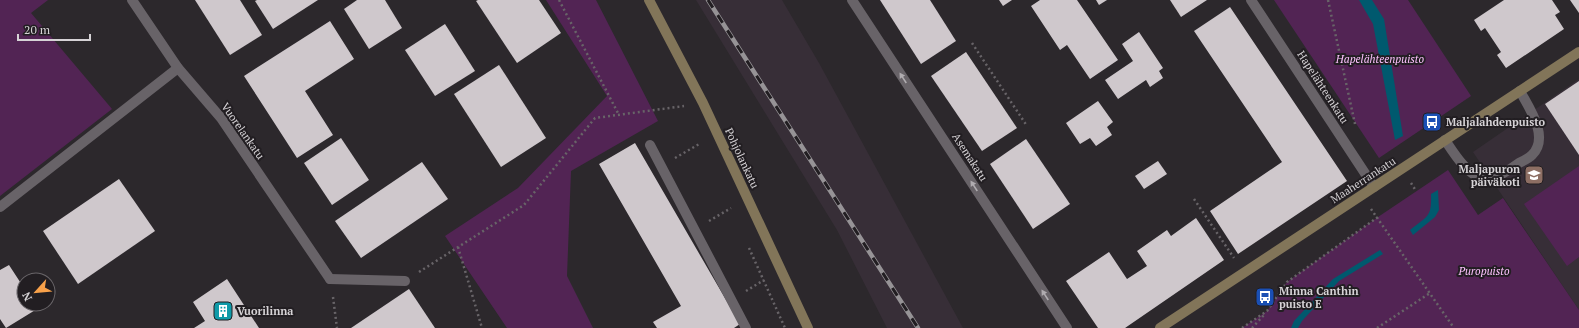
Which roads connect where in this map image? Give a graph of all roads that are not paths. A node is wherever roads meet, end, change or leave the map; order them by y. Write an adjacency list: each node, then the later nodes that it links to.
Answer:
1 (132, 0): 6 (street, Vuorelankatu)
2 (649, 0): 14 (main road, Pohjolankatu)
3 (852, 0): 15 (street, Asemakatu, one-way to 3)
4 (1252, 0): 10 (street, Hapelähteenkatu)
5 (1579, 52): 7 (main road, Maaherrankatu)
6 (178, 68): 11 (street); 12 (street, Vuorelankatu)
7 (1520, 91): 8 (main road, Maaherrankatu); 8 (street)
8 (1445, 140): 10 (main road, Maaherrankatu)
9 (650, 145): 13 (street)
10 (1374, 187): 16 (main road, Maaherrankatu)
11 (0, 207)
12 (405, 281)
13 (746, 328)
14 (808, 328)
15 (1067, 328)
16 (1160, 328)

